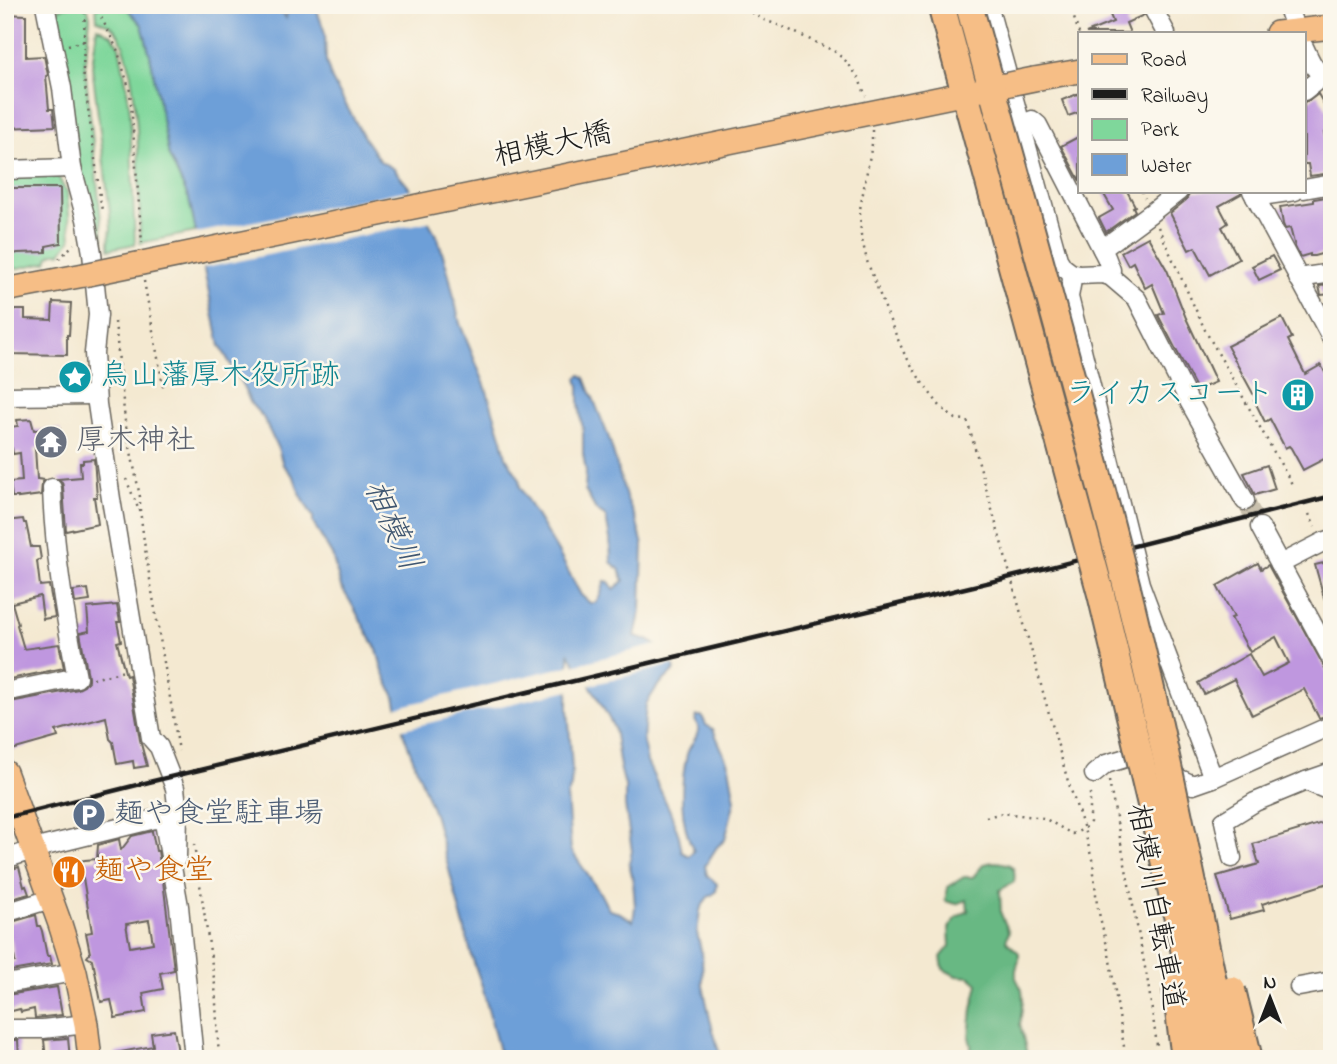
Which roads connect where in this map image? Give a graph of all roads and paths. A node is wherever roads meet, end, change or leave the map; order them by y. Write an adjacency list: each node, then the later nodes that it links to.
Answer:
1 (46, 5): 23 (street)
2 (85, 5): 31 (path)
3 (95, 5): 32 (path)
4 (740, 5): 20 (path)
5 (941, 5): 51 (highway, bridge)
6 (969, 5): 56 (highway, bridge)
7 (988, 5): 35 (street)
8 (1070, 5): 12 (path)
9 (1151, 5): 13 (street)
10 (1287, 5): 14 (street)
11 (1332, 27): 15 (main road)
12 (1078, 32)
13 (1165, 32)
14 (1292, 32)
15 (1306, 33)
16 (1306, 55): 18 (street)
17 (1078, 71): 39 (main road, 相模大橋, bridge)
18 (1327, 76): 19 (street)
19 (1306, 90)
20 (867, 97)
21 (872, 120): 66 (path)
22 (1032, 120): 33 (street)
23 (72, 168): 24 (street); 43 (street)
24 (5, 170)
25 (1332, 184): 26 (street)
26 (1306, 189)
27 (1179, 192): 30 (street)
28 (1281, 192): 29 (street)
29 (1253, 194): 38 (street)
30 (1151, 213): 33 (street); 45 (path)
31 (102, 214)
32 (142, 242)
33 (1102, 249): 37 (street)
34 (144, 270): 42 (path)
35 (1071, 273): 37 (street); 61 (street)
36 (1332, 273): 38 (street)
37 (1110, 276): 47 (street)
38 (1298, 278): 41 (street)
39 (5, 290)
40 (114, 311): 58 (path)
41 (1332, 339)
42 (164, 391)
43 (96, 395): 44 (street); 71 (street)
44 (5, 396)
45 (1292, 484)
46 (52, 488): 54 (street)
47 (1245, 500)
48 (1260, 527): 50 (street)
49 (1332, 539): 50 (street)
50 (1280, 564): 52 (street)
51 (1101, 594): 85 (highway, bridge); 86 (highway, bridge)
52 (1332, 660)
53 (128, 670): 54 (path)
54 (76, 678): 55 (street)
55 (5, 692)
56 (1158, 725): 87 (highway, bridge); 88 (highway, bridge)
57 (1332, 726): 61 (street)
58 (181, 759)
59 (1100, 769): 61 (street); 66 (path); 84 (path, 相模川自転車道)
60 (1332, 772): 62 (street)
61 (1213, 778)
62 (1306, 781): 64 (street); 69 (street)
63 (7, 785): 68 (main road)
64 (1332, 792)
65 (986, 817): 66 (path)
66 (1084, 829): 83 (path)
67 (194, 841): 82 (path)
68 (34, 849): 70 (street); 71 (street); 72 (main road)
69 (1232, 858)
70 (5, 859)
71 (173, 865): 81 (street)
72 (51, 899): 73 (street); 74 (main road)
73 (5, 913)
74 (75, 972): 76 (street); 78 (main road)
75 (1332, 981): 77 (street)
76 (5, 984)
77 (1299, 987)
78 (86, 1024): 79 (street); 80 (main road)
79 (5, 1029)
80 (90, 1059)
81 (194, 1059)
82 (219, 1059)
83 (1126, 1059)
84 (1159, 1059)
85 (1185, 1059)
86 (1207, 1059)
87 (1229, 1059)
88 (1249, 1059)

